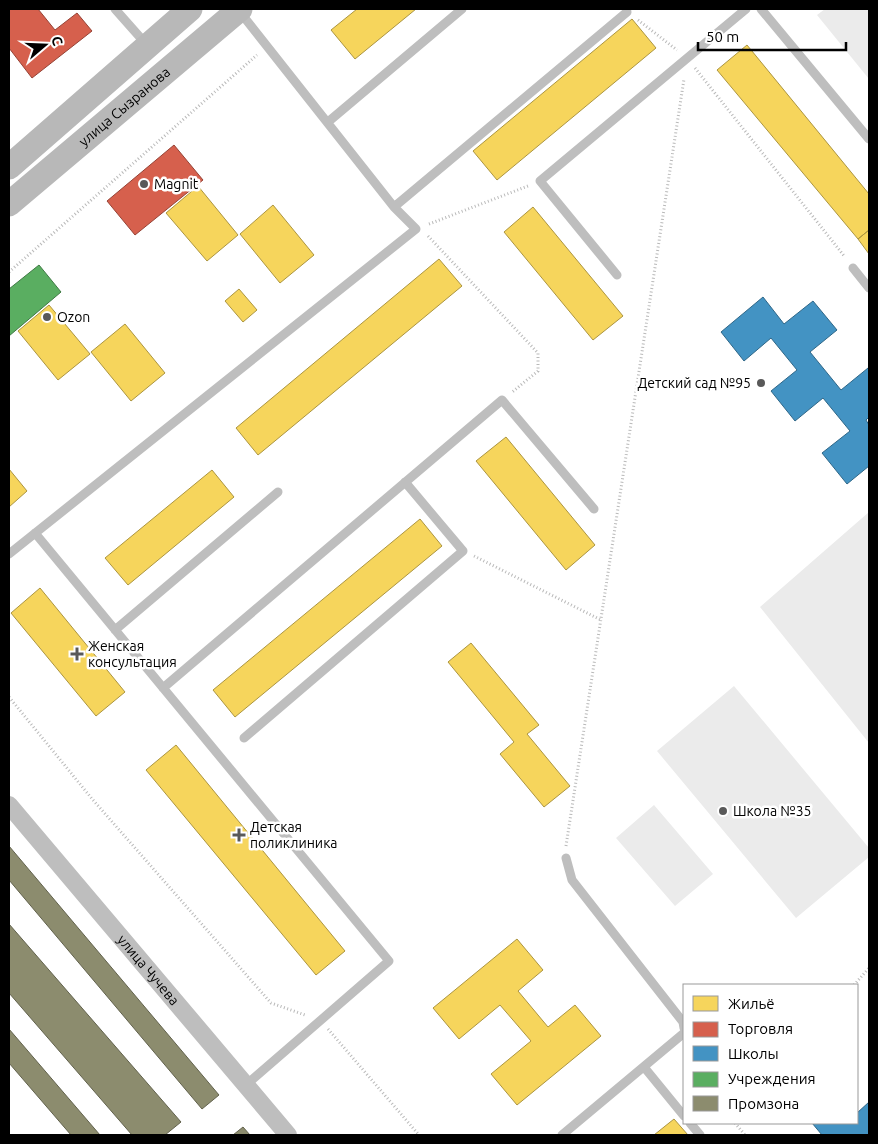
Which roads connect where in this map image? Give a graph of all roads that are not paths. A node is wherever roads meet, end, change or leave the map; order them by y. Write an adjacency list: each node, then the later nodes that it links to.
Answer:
1 (115, 9): 8 (lane)
2 (190, 9): 8 (main road, улица Сызранова)
3 (239, 9): 9 (main road, улица Сызранова); 10 (lane)
4 (462, 9): 10 (lane)
5 (746, 9): 16 (lane)
6 (761, 9): 11 (lane)
7 (627, 12): 14 (lane)
8 (148, 46): 9 (main road); 12 (main road, улица Сызранова)
9 (168, 69): 13 (main road, улица Сызранова)
10 (328, 122): 14 (lane)
11 (869, 139)
12 (9, 167)
13 (9, 203)
14 (394, 208): 21 (lane)
15 (853, 268): 17 (lane)
16 (617, 275)
17 (869, 288)
18 (405, 482): 20 (lane); 24 (lane); 25 (lane)
19 (278, 492): 23 (lane)
20 (594, 509)
21 (35, 533): 22 (lane); 23 (lane)
22 (9, 554)
23 (115, 630): 24 (lane)
24 (163, 688): 31 (lane)
25 (244, 738)
26 (9, 805): 31 (street, улица Чучева)
27 (566, 858): 28 (lane)
28 (683, 1021)
29 (683, 1034): 30 (lane)
30 (644, 1067): 32 (lane); 35 (lane)
31 (246, 1085): 34 (street, улица Чучева)
32 (683, 1115)
33 (691, 1124): 36 (lane)
34 (288, 1135)
35 (562, 1135)
36 (700, 1135)

